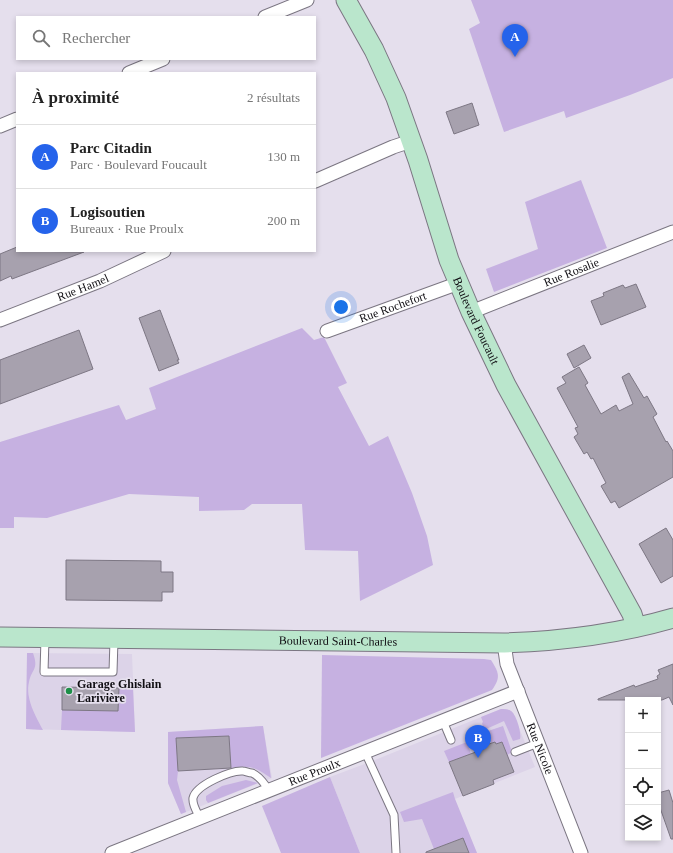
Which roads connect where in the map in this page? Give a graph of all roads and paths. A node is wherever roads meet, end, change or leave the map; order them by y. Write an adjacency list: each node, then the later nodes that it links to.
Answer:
1 (307, 0): 3 (street)
2 (346, 0): 8 (street, Boulevard Foucault)
3 (267, 16)
4 (161, 60): 5 (street)
5 (131, 72)
6 (16, 119): 7 (street)
7 (0, 126)
8 (412, 141): 9 (street); 12 (street, Boulevard Foucault)
9 (316, 181)
10 (673, 232): 13 (street, Rue Rosalie)
11 (162, 252): 14 (street, Rue Hamel)
12 (459, 283): 13 (street, Boulevard Foucault); 15 (street, Rue Rochefort)
13 (471, 312): 17 (street, Boulevard Foucault)
14 (0, 320)
15 (327, 331)
16 (673, 618): 17 (street, Boulevard Saint-Charles)
17 (636, 627): 21 (street, Boulevard Saint-Charles)
18 (0, 637): 19 (street, Boulevard Saint-Charles)
19 (45, 637): 20 (street, Boulevard Saint-Charles); 20 (lane)
20 (114, 638): 21 (street, Boulevard Saint-Charles)
21 (504, 643): 22 (street, Rue Nicole)
22 (518, 691): 23 (street, Rue Proulx); 25 (street, Rue Nicole)
23 (443, 721): 24 (lane); 26 (street, Rue Proulx)
24 (451, 740)
25 (538, 743): 27 (lane); 32 (street, Rue Nicole)
26 (365, 752): 28 (street, Rue Proulx); 31 (lane)
27 (515, 752)
28 (269, 790): 29 (street, Rue Proulx); 29 (lane)
29 (200, 818): 30 (street, Rue Proulx)
30 (112, 853)
31 (396, 853)
32 (581, 853)

